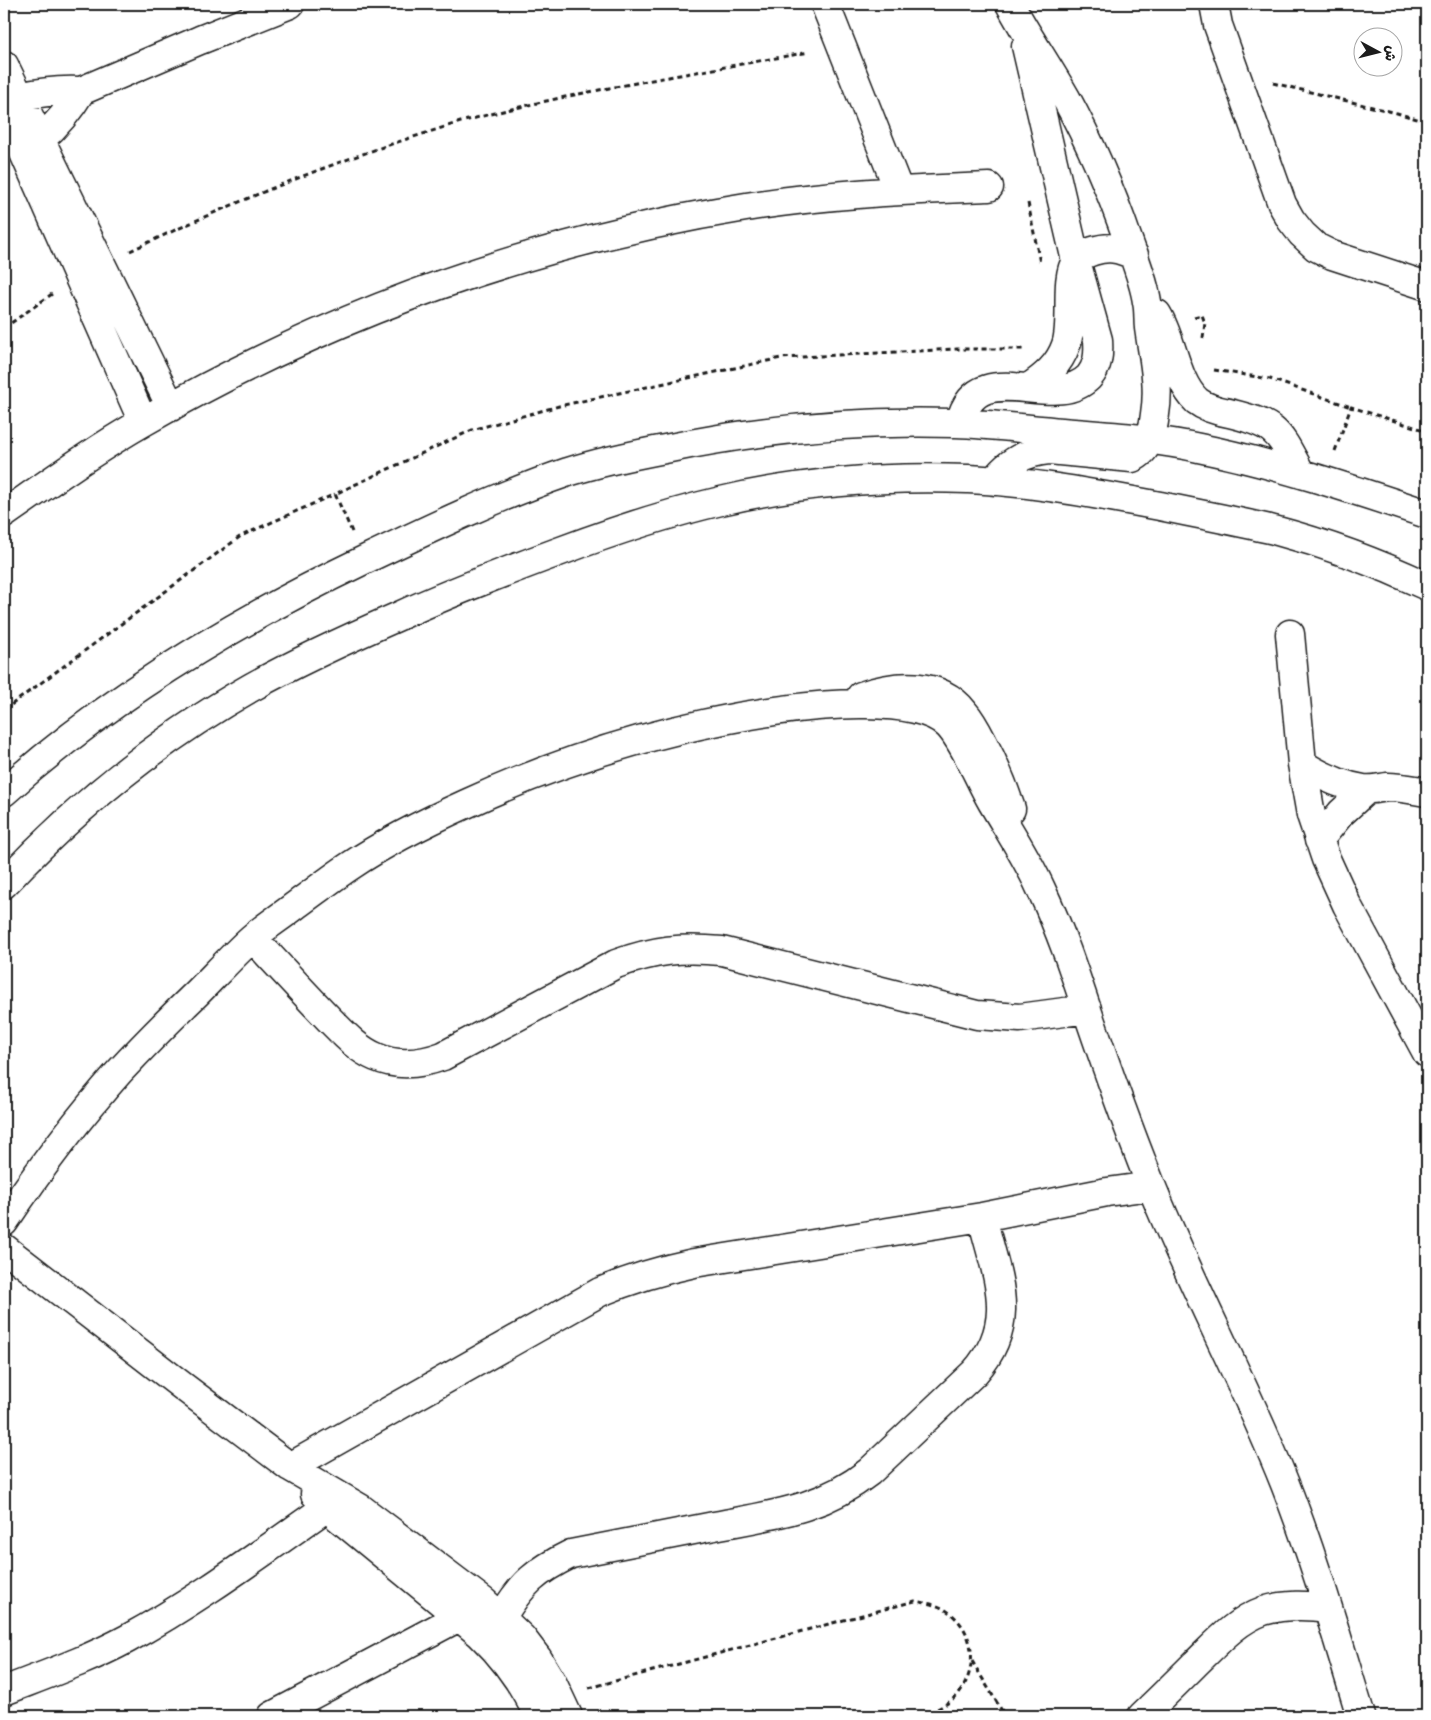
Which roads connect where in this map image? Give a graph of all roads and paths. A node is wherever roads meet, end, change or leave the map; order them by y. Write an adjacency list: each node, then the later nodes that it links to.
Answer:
1 (290, 4): 8 (street)
2 (825, 4): 5 (street)
3 (1214, 4): 7 (street)
4 (1016, 15): 14 (street); 15 (street)
5 (842, 46): 13 (street); 16 (path)
6 (4, 65): 9 (street)
7 (1236, 74): 10 (path); 17 (street)
8 (81, 91): 9 (street); 11 (street)
9 (11, 102): 11 (street)
10 (1427, 122)
11 (23, 150): 16 (street)
12 (989, 187): 13 (street)
13 (899, 191): 24 (street)
14 (1134, 255): 15 (street); 18 (street)
15 (1076, 261): 23 (street); 23 (street)
16 (90, 270): 19 (path); 24 (street); 26 (street)
17 (1427, 286)
18 (1155, 312): 20 (path); 29 (street); 30 (street)
19 (4, 328)
20 (1202, 340)
21 (1032, 349): 32 (path)
22 (1212, 369): 25 (path)
23 (1028, 388): 27 (street)
24 (171, 407): 26 (street)
25 (1350, 407): 28 (path); 30 (path)
26 (143, 422): 33 (street)
27 (960, 423): 29 (street); 35 (street)
28 (1427, 431)
29 (1150, 439): 30 (street); 31 (street)
30 (1313, 477): 34 (street)
31 (994, 481): 36 (street); 44 (street)
32 (335, 494): 35 (path); 38 (path)
33 (4, 514)
34 (1427, 514)
35 (365, 560): 41 (street)
36 (1427, 586)
37 (1290, 634): 39 (street)
38 (4, 710)
39 (1302, 764): 40 (street); 43 (street)
40 (1366, 790): 42 (street); 43 (street)
41 (4, 792)
42 (1427, 792)
43 (1319, 840): 47 (street)
44 (4, 884)
45 (253, 938): 46 (street); 46 (street); 50 (street)
46 (1087, 1009): 48 (street)
47 (1427, 1052)
48 (1151, 1186): 49 (street); 54 (street)
49 (982, 1217): 52 (street); 56 (street)
50 (4, 1222)
51 (4, 1248): 52 (street)
52 (290, 1467): 53 (street); 56 (street)
53 (327, 1508): 55 (street); 58 (street)
54 (1328, 1608): 64 (street); 65 (street)
55 (459, 1617): 60 (street); 61 (street)
56 (502, 1617): 59 (street)
57 (971, 1660): 59 (path); 62 (path); 63 (path)
58 (4, 1691)
59 (564, 1706)
60 (272, 1716)
61 (538, 1716)
62 (920, 1716)
63 (1005, 1716)
64 (1142, 1716)
65 (1361, 1716)

